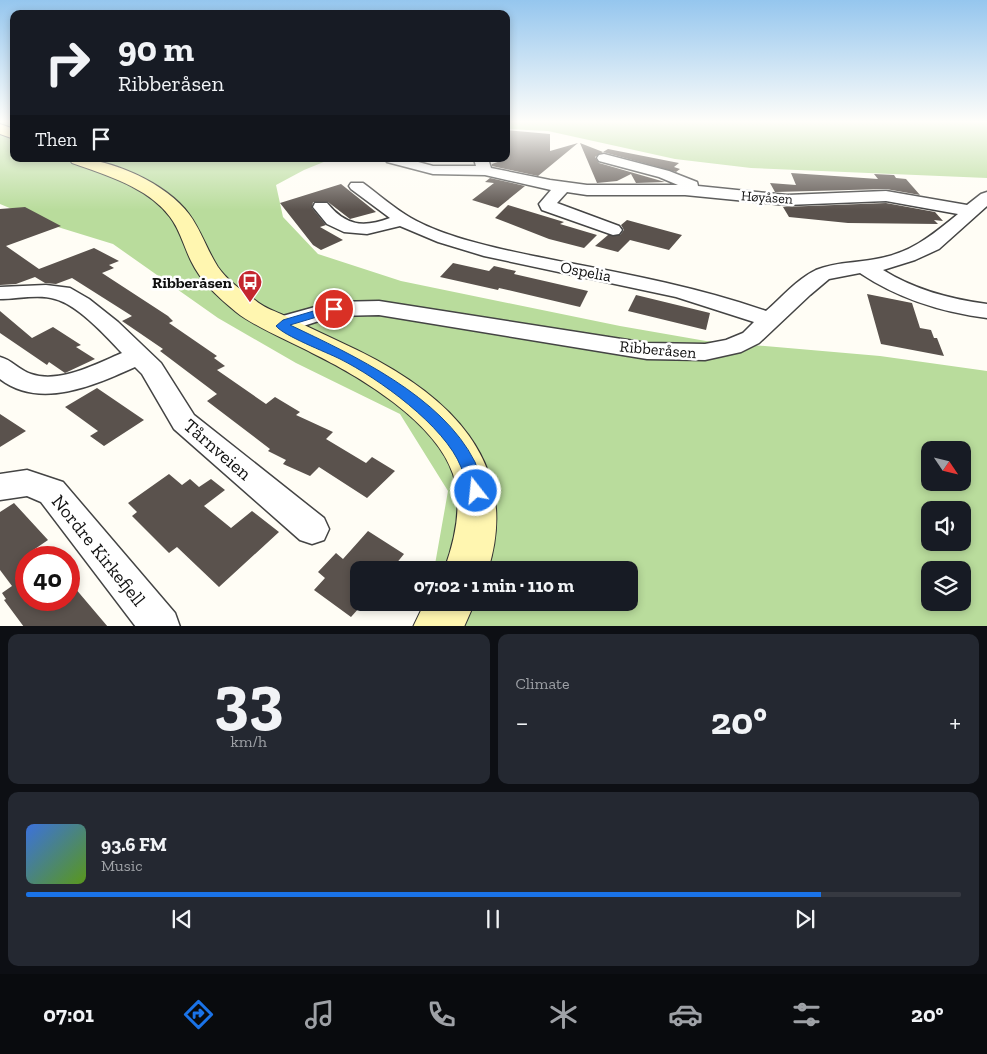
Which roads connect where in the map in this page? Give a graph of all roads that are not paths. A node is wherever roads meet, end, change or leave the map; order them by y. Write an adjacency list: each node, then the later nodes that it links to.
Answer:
1 (604, 158): 7 (street)
2 (86, 162): 17 (street)
3 (403, 162): 4 (street, Høyåsen)
4 (483, 165): 6 (street, Høyåsen)
5 (357, 186): 11 (street, Ospelia)
6 (563, 187): 7 (street, Høyåsen); 12 (street)
7 (699, 191): 10 (street, Høyåsen)
8 (987, 197): 10 (street, Ribberåsen)
9 (321, 207): 11 (street)
10 (971, 211): 13 (street, Ribberåsen)
11 (400, 220): 16 (street, Ospelia)
12 (613, 230)
13 (863, 266): 15 (street); 16 (street, Ribberåsen)
14 (0, 293): 18 (street, Tårnveien)
15 (987, 311)
16 (772, 321): 17 (street, Ribberåsen)
17 (282, 326): 22 (street)
18 (139, 355): 19 (street); 21 (street, Tårnveien)
19 (0, 365)
20 (0, 487): 24 (street, Nordre Kirkefjell)
21 (312, 529)
22 (468, 561)
23 (447, 611): 25 (street)
24 (162, 626)
25 (438, 626)

